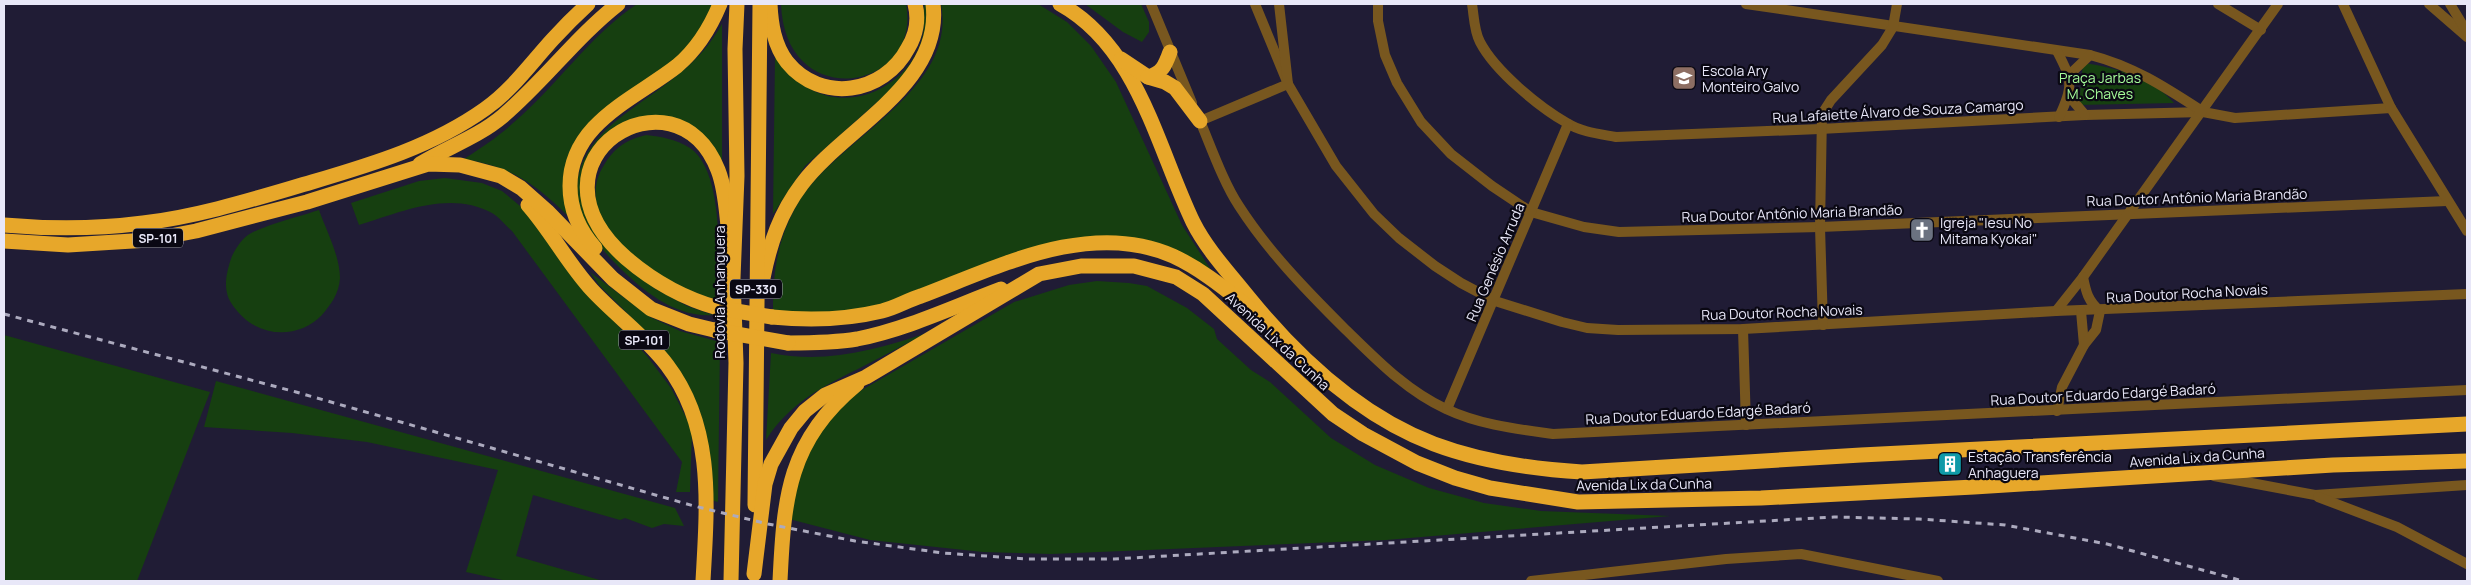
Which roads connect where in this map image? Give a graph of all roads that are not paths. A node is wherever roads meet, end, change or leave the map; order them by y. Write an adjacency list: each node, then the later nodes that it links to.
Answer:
1 (588, 4): 48 (highway, SP-101)
2 (618, 4): 44 (highway)
3 (720, 4): 57 (highway)
4 (731, 4): 27 (highway)
5 (737, 4): 27 (highway, Rodovia Anhanguera / SP-330)
6 (760, 4): 59 (highway, SP-330)
7 (770, 4): 8 (highway)
8 (915, 4)
9 (933, 4): 59 (highway)
10 (1060, 4): 30 (highway, Avenida Lix da Cunha)
11 (1151, 4): 29 (street, Rua Doutor Eduardo Edargé Badaró)
12 (1255, 4): 34 (street, Rua Doutor Rocha Novais)
13 (1279, 4): 34 (street)
14 (1378, 4): 46 (street, Rua Doutor Antônio Maria Brandão)
15 (1472, 4): 41 (street, Rua Lafaiette Álvaro de Souza Camargo)
16 (1746, 4): 23 (street)
17 (1897, 4): 23 (street)
18 (2218, 4): 24 (street)
19 (2278, 4): 24 (street)
20 (2343, 4): 36 (street)
21 (2429, 4): 26 (street)
22 (2450, 4): 25 (street)
23 (1893, 27): 28 (street); 42 (street)
24 (2261, 30): 37 (street)
25 (2467, 32)
26 (2467, 37)
27 (735, 49): 54 (highway, Rodovia Anhanguera / SP-330)
28 (2057, 51): 31 (street); 32 (street)
29 (1170, 52): 33 (highway); 40 (street, Rua Doutor Eduardo Edargé Badaró)
30 (1114, 53): 33 (highway); 62 (highway, Avenida Lix da Cunha)
31 (2090, 56): 32 (street); 37 (street)
32 (2069, 75): 35 (street)
33 (1148, 77): 40 (highway)
34 (1288, 84): 40 (street); 56 (street, Rua Doutor Rocha Novais)
35 (2070, 96): 38 (street); 39 (street)
36 (2391, 108): 37 (street, Rua Lafaiette Álvaro de Souza Camargo); 45 (street)
37 (2203, 112): 38 (street, Rua Lafaiette Álvaro de Souza Camargo); 47 (street)
38 (2085, 115): 39 (street, Rua Lafaiette Álvaro de Souza Camargo)
39 (2059, 117): 42 (street, Rua Lafaiette Álvaro de Souza Camargo)
40 (1200, 121): 68 (street, Rua Doutor Eduardo Edargé Badaró)
41 (1568, 124): 42 (street, Rua Lafaiette Álvaro de Souza Camargo); 46 (street, Rua Genésio Arruda)
42 (1820, 129): 49 (street)
43 (460, 164): 44 (highway, SP-101); 57 (highway); 78 (highway, SP-101)
44 (413, 168): 51 (highway, SP-101)
45 (2447, 201): 47 (street, Rua Doutor Antônio Maria Brandão); 50 (street)
46 (1531, 212): 49 (street, Rua Doutor Antônio Maria Brandão); 56 (street, Rua Genésio Arruda)
47 (2127, 213): 49 (street, Rua Doutor Antônio Maria Brandão); 53 (street)
48 (4, 225)
49 (1820, 227): 63 (street)
50 (2467, 231)
51 (4, 241)
52 (1039, 274): 57 (highway, bridge); 66 (highway, Avenida Lix da Cunha); 73 (highway, Avenida Lix da Cunha)
53 (2083, 277): 58 (street); 60 (street)
54 (733, 278): 62 (highway, bridge); 79 (highway, Rodovia Anhanguera / SP-330)
55 (2467, 294): 58 (street, Rua Doutor Rocha Novais)
56 (1495, 301): 64 (street, Rua Doutor Rocha Novais); 68 (street, Rua Genésio Arruda)
57 (651, 309)
58 (2100, 310): 61 (street, Rua Doutor Rocha Novais); 65 (street)
59 (756, 311): 77 (highway, SP-330)
60 (2056, 311): 61 (street, Rua Doutor Rocha Novais); 63 (street, Rua Doutor Rocha Novais)
61 (2081, 311): 65 (street)
62 (1271, 325): 70 (highway, Avenida Lix da Cunha)
63 (1823, 325): 64 (street, Rua Doutor Rocha Novais)
64 (1743, 328): 71 (street)
65 (2084, 345): 69 (street)
66 (866, 377): 77 (highway, Avenida Lix da Cunha); 80 (highway)
67 (2467, 390): 69 (street, Rua Doutor Eduardo Edargé Badaró)
68 (1447, 409): 71 (street, Rua Doutor Eduardo Edargé Badaró)
69 (2057, 411): 71 (street, Rua Doutor Eduardo Edargé Badaró)
70 (2467, 424)
71 (1746, 425)
72 (2467, 460): 73 (highway, Avenida Lix da Cunha)
73 (2199, 473): 75 (street)
74 (2467, 486): 75 (street)
75 (2315, 495): 76 (street)
76 (2467, 564)
77 (754, 578)
78 (703, 581)
79 (729, 581)
80 (780, 581)
81 (1531, 581): 82 (street)
82 (1938, 581)

